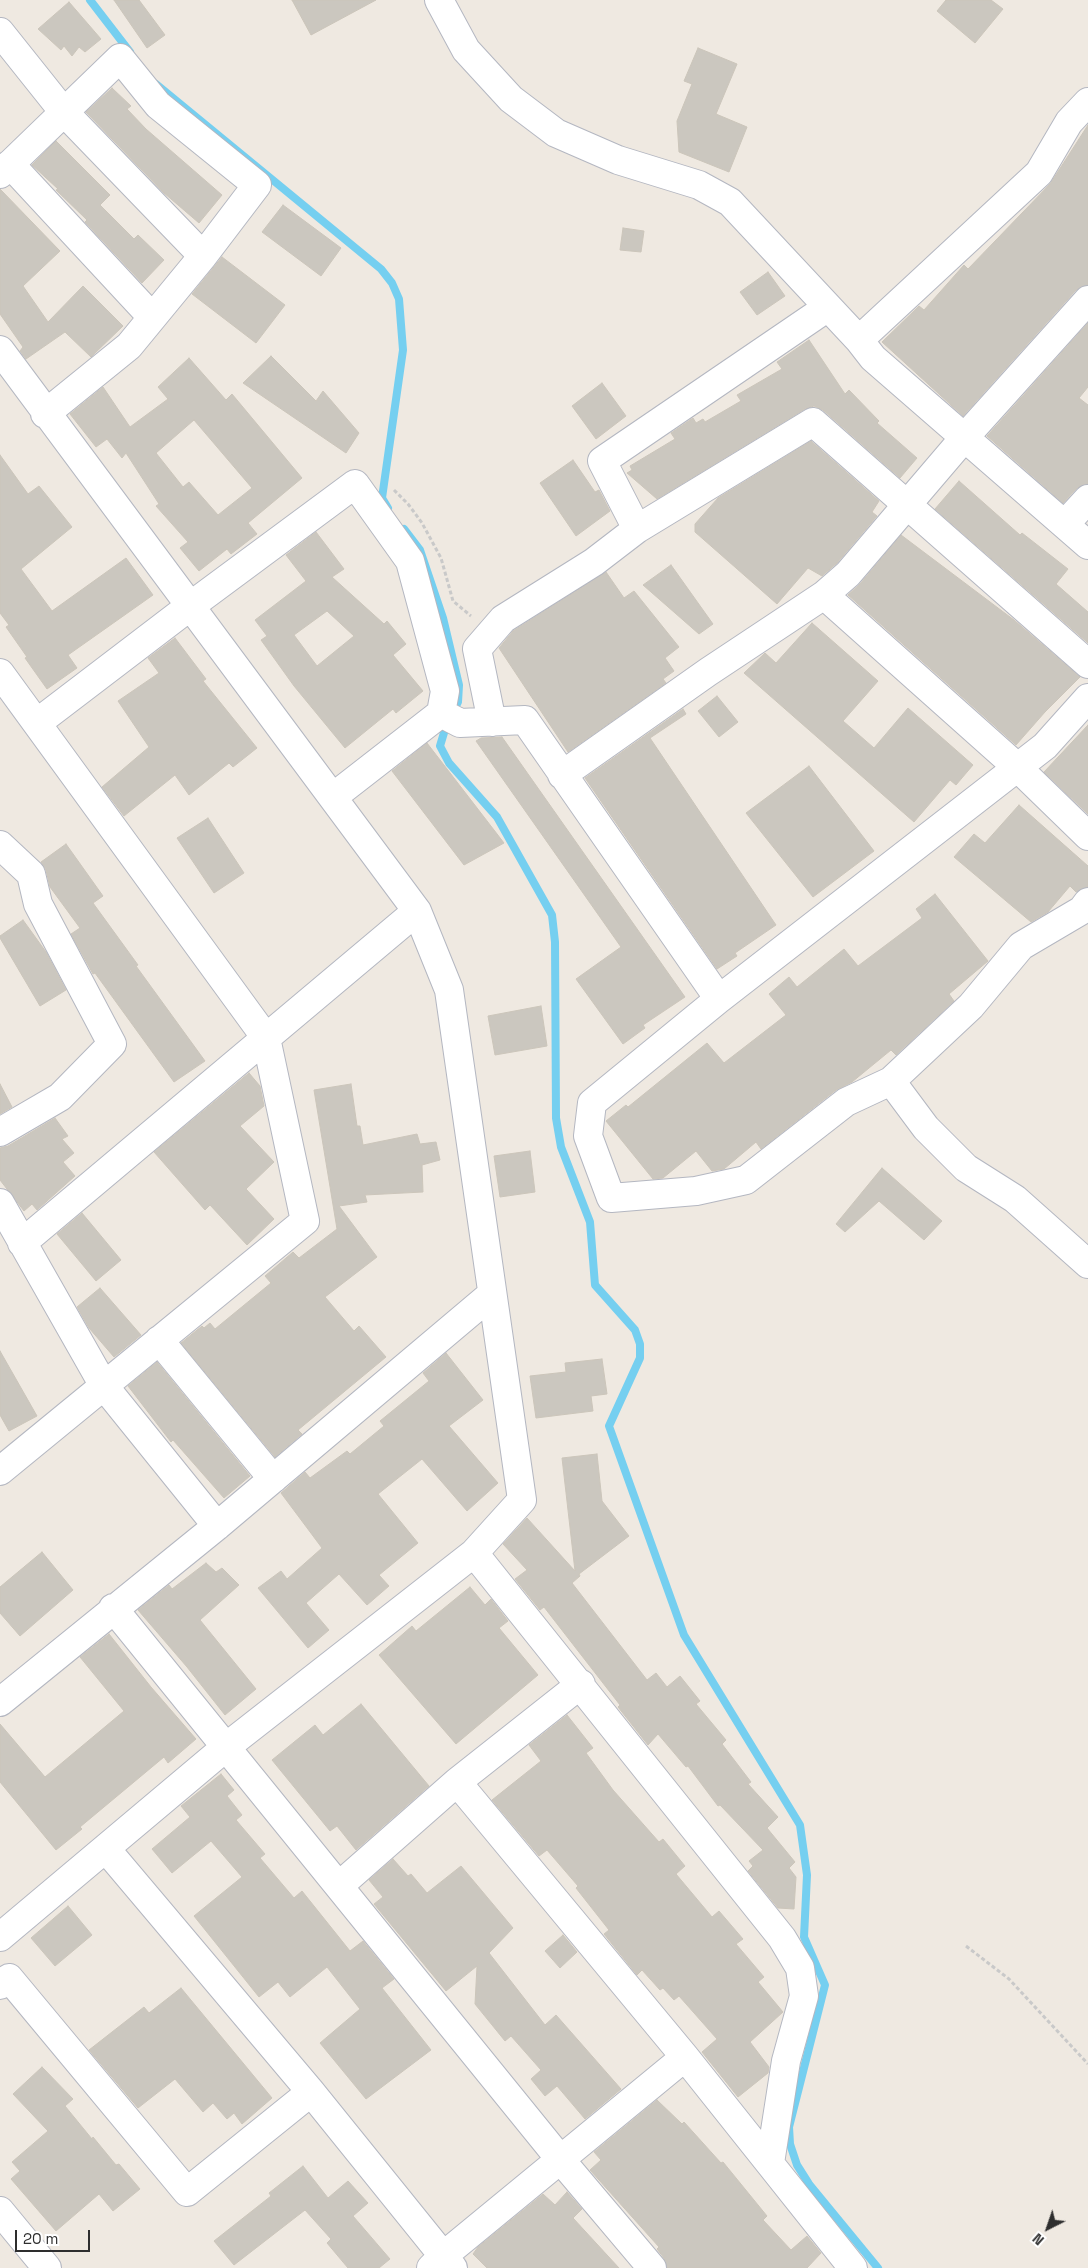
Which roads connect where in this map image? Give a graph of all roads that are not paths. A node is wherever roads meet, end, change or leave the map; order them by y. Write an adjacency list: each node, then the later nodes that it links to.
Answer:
1 (439, 0): 8 (street)
2 (0, 32): 4 (street)
3 (1088, 102): 10 (street)
4 (63, 111): 5 (street); 6 (street); 6 (street)
5 (5, 169): 9 (street)
6 (203, 256): 9 (street)
7 (1088, 300): 13 (street)
8 (828, 307): 10 (street); 17 (street)
9 (152, 317): 12 (street)
10 (859, 340): 13 (street)
11 (0, 350): 12 (street)
12 (46, 414): 20 (street)
13 (964, 438): 15 (street); 16 (street)
14 (1088, 499): 16 (street)
15 (906, 504): 17 (street); 19 (street); 21 (street)
16 (1065, 524): 18 (street)
17 (637, 529): 25 (street)
18 (1088, 545)
19 (824, 595): 27 (street); 28 (street)
20 (189, 607): 24 (street); 26 (street); 29 (street)
21 (1088, 664)
22 (0, 673): 26 (street)
23 (1088, 698): 27 (street)
24 (451, 718): 25 (street); 29 (street)
25 (492, 722): 28 (street)
26 (37, 723): 35 (street)
27 (1017, 767): 30 (street); 34 (street)
28 (562, 775): 34 (street)
29 (333, 797): 33 (street)
30 (1088, 836)
31 (0, 845): 37 (street)
32 (1088, 902): 36 (street)
33 (417, 911): 35 (street); 41 (street)
34 (719, 999): 36 (street)
35 (266, 1038): 39 (street); 42 (street)
36 (891, 1081): 40 (street)
37 (0, 1132)
38 (0, 1203): 39 (street)
39 (22, 1243): 43 (street)
40 (1088, 1264)
41 (492, 1294): 45 (street); 47 (street)
42 (159, 1340): 43 (street); 45 (street)
43 (104, 1386): 44 (street); 46 (street)
44 (0, 1471)
45 (273, 1479): 46 (street)
46 (217, 1526): 48 (street)
47 (474, 1553): 49 (street); 51 (street)
48 (113, 1608): 50 (street); 51 (street)
49 (581, 1684): 52 (street); 60 (street)
50 (0, 1702)
51 (226, 1747): 53 (street); 54 (street)
52 (458, 1782): 54 (street); 57 (street)
53 (106, 1849): 55 (street); 58 (street)
54 (340, 1885): 59 (street)
55 (0, 1937)
56 (0, 1985): 58 (street)
57 (685, 2057): 59 (street); 60 (street)
58 (311, 2092): 62 (street)
59 (560, 2160): 62 (street); 64 (street)
60 (770, 2163): 65 (street)
61 (0, 2210): 63 (street)
62 (442, 2264)
63 (47, 2268)
64 (652, 2268)
65 (853, 2268)

